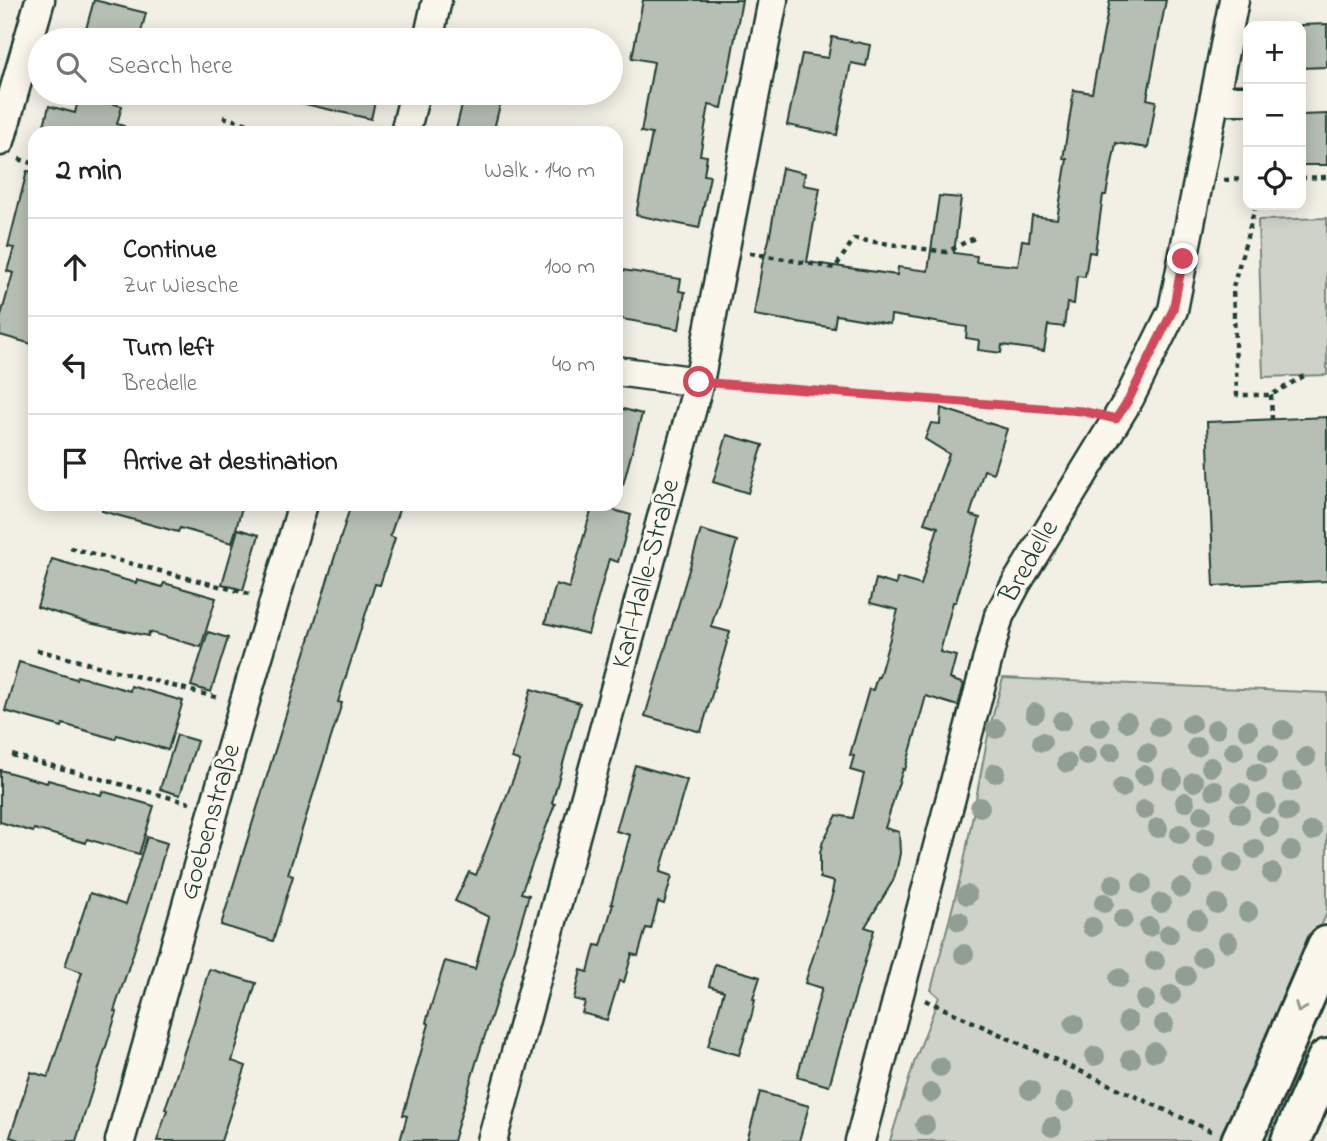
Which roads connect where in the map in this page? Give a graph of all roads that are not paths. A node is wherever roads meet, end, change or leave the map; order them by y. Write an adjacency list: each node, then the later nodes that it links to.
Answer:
1 (40, 0): 5 (street)
2 (437, 0): 6 (street)
3 (773, 0): 14 (street, Karl-Halle-Straße)
4 (1234, 0): 8 (street, Bredelle)
5 (32, 28)
6 (431, 28)
7 (28, 42): 12 (street)
8 (1215, 100): 9 (street); 21 (street, Bredelle)
9 (1243, 100)
10 (412, 105): 11 (street)
11 (407, 126)
12 (0, 141)
13 (623, 373): 14 (street)
14 (699, 382): 20 (street, Karl-Halle-Straße)
15 (301, 511): 19 (street, Goebenstraße)
16 (1327, 946): 18 (highway, one-way to 18)
17 (1327, 1059): 22 (highway)
18 (1231, 1138)
19 (120, 1141)
20 (492, 1141)
21 (860, 1141)
22 (1292, 1141)

